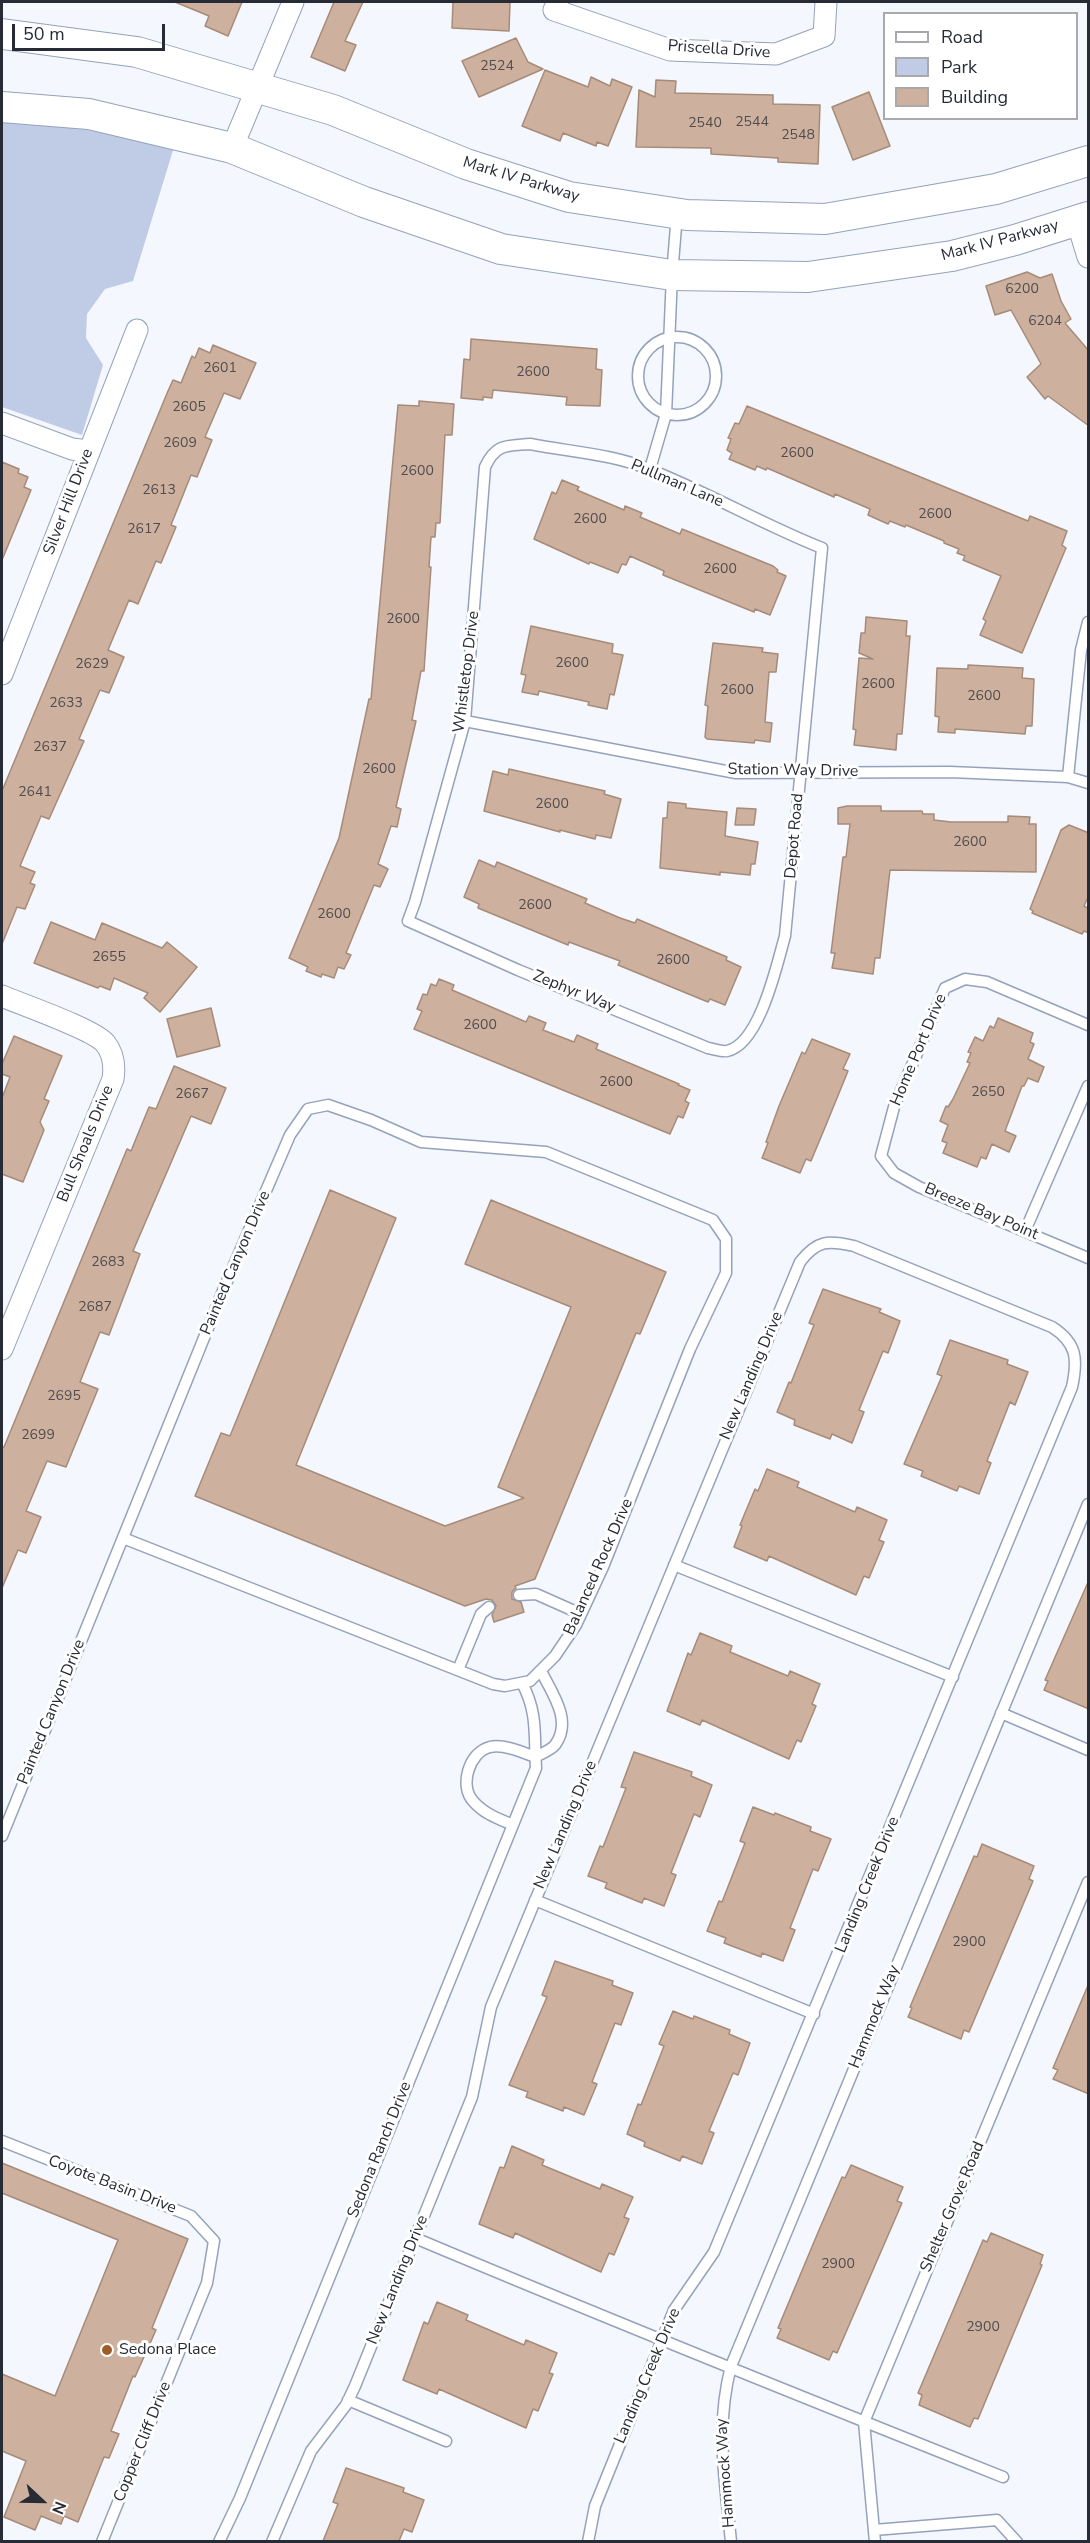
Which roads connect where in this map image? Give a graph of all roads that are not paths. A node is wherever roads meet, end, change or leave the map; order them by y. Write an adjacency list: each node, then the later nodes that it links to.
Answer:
1 (292, 2): 5 (street)
2 (558, 2): 3 (street, Priscella Drive)
3 (826, 2)
4 (2, 34): 5 (main road, Mark IV Parkway)
5 (258, 87): 7 (street); 9 (main road, Mark IV Parkway)
6 (2, 107): 7 (main road, Mark IV Parkway)
7 (232, 148): 12 (main road, Mark IV Parkway)
8 (1089, 161): 9 (main road, Mark IV Parkway)
9 (678, 214): 12 (lane)
10 (1083, 219): 11 (street); 12 (main road, Mark IV Parkway)
11 (1089, 257)
12 (672, 276): 14 (lane)
13 (137, 330): 17 (street, Silver Hill Drive)
14 (671, 338): 15 (lane); 15 (lane); 15 (lane)
15 (666, 414): 19 (lane)
16 (2, 423): 17 (street)
17 (88, 451): 22 (street, Silver Hill Drive)
18 (491, 453): 19 (lane, Pullman Lane); 23 (lane, Whistletop Drive)
19 (650, 469): 20 (lane, Pullman Lane)
20 (822, 548): 24 (lane, Depot Road)
21 (1089, 622): 25 (lane)
22 (2, 674)
23 (465, 721): 24 (lane, Station Way Drive); 27 (lane, Whistletop Drive)
24 (801, 772): 25 (lane, Station Way Drive); 30 (lane, Depot Road)
25 (1068, 777): 26 (lane, Station Way Drive)
26 (1089, 783)
27 (408, 921): 30 (lane, Zephyr Way)
28 (2, 996): 37 (street, Bull Shoals Drive)
29 (1089, 1025): 32 (lane, Home Port Drive)
30 (742, 1044)
31 (1089, 1086): 33 (lane)
32 (881, 1156): 33 (lane, Breeze Bay Point)
33 (1025, 1231): 35 (lane, Breeze Bay Point)
34 (726, 1239): 39 (lane, Painted Canyon Drive); 43 (lane, Balanced Rock Drive)
35 (1089, 1258)
36 (951, 1286): 40 (lane, New Landing Drive); 46 (lane, Landing Creek Drive)
37 (2, 1349)
38 (1089, 1504): 48 (lane, Hammock Way)
39 (123, 1538): 44 (lane); 52 (lane, Painted Canyon Drive)
40 (674, 1565): 46 (lane); 54 (lane, New Landing Drive)
41 (519, 1595): 43 (lane)
42 (489, 1607): 44 (lane)
43 (581, 1614): 45 (lane, Balanced Rock Drive)
44 (458, 1670): 47 (lane)
45 (541, 1671): 47 (lane, Balanced Rock Drive); 50 (lane)
46 (953, 1677): 55 (lane, Landing Creek Drive)
47 (522, 1683): 50 (lane, Sedona Ranch Drive)
48 (1001, 1713): 49 (lane); 60 (lane, Hammock Way)
49 (1089, 1750)
50 (535, 1757): 51 (lane, Sedona Ranch Drive); 51 (lane)
51 (513, 1825): 67 (lane, Sedona Ranch Drive)
52 (2, 1836)
53 (1089, 1882): 62 (lane, Shelter Grove Road)
54 (535, 1900): 55 (lane); 57 (lane, New Landing Drive)
55 (814, 2014): 59 (lane, Landing Creek Drive)
56 (2, 2141): 58 (lane, Coyote Basin Drive)
57 (415, 2238): 59 (lane); 61 (lane, New Landing Drive)
58 (214, 2241): 66 (lane, Copper Cliff Drive)
59 (661, 2341): 60 (lane); 69 (lane, Landing Creek Drive)
60 (731, 2366): 62 (lane); 70 (lane, Hammock Way)
61 (348, 2400): 63 (lane); 68 (lane, New Landing Drive)
62 (864, 2422): 64 (lane); 65 (lane, Shelter Grove Road)
63 (446, 2441)
64 (1003, 2477)
65 (874, 2536): 71 (lane)
66 (102, 2541)
67 (219, 2541)
68 (273, 2541)
69 (588, 2541)
70 (731, 2541)
71 (1017, 2541)

